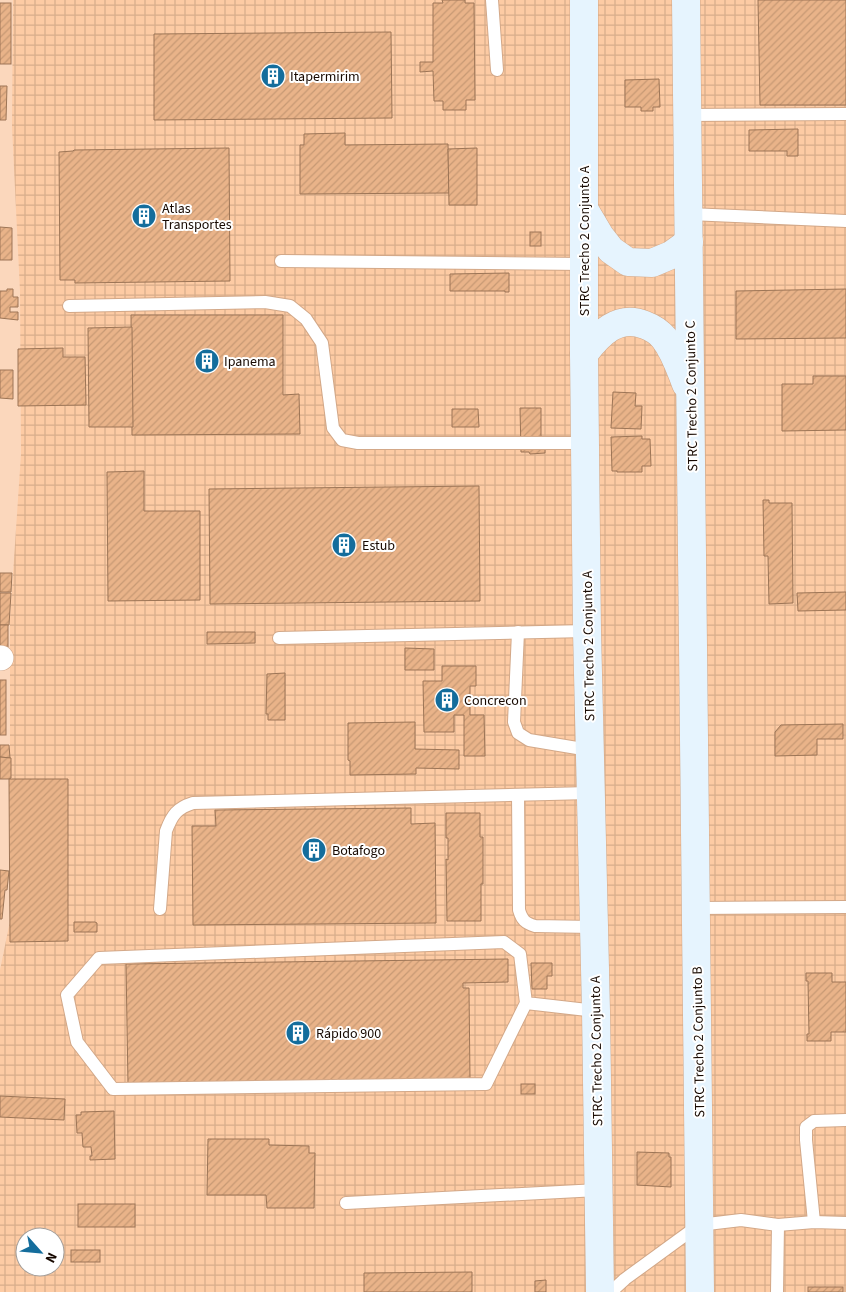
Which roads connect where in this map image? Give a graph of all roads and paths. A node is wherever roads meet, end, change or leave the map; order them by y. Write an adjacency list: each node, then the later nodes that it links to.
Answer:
1 (492, 0): 4 (lane)
2 (584, 0): 7 (street, STRC Trecho 2 Conjunto A)
3 (686, 0): 6 (street, STRC Trecho 2 Conjunto C)
4 (496, 70)
5 (846, 114): 6 (lane)
6 (688, 115): 8 (street, STRC Trecho 2 Conjunto C)
7 (584, 208): 10 (street); 12 (street, STRC Trecho 2 Conjunto A)
8 (689, 214): 9 (lane); 10 (street, STRC Trecho 2 Conjunto C)
9 (846, 221)
10 (689, 242): 15 (street, STRC Trecho 2 Conjunto C)
11 (281, 261): 12 (lane)
12 (584, 264): 14 (street, STRC Trecho 2 Conjunto A)
13 (69, 306): 16 (lane)
14 (584, 354): 15 (street); 16 (street, STRC Trecho 2 Conjunto A)
15 (691, 395): 21 (street, STRC Trecho 2 Conjunto C)
16 (585, 443): 17 (street, STRC Trecho 2 Conjunto A)
17 (587, 631): 18 (lane); 20 (street, STRC Trecho 2 Conjunto A)
18 (518, 632): 19 (lane); 20 (lane)
19 (279, 638)
20 (590, 750): 22 (street, STRC Trecho 2 Conjunto A)
21 (696, 791): 25 (street, STRC Trecho 2 Conjunto B)
22 (590, 794): 23 (lane); 27 (street, STRC Trecho 2 Conjunto A)
23 (518, 795): 26 (lane); 27 (lane)
24 (846, 907): 25 (lane)
25 (696, 908): 35 (street, STRC Trecho 2 Conjunto B)
26 (160, 909)
27 (594, 927): 29 (street, STRC Trecho 2 Conjunto A)
28 (526, 1003): 28 (lane); 29 (lane)
29 (596, 1010): 31 (street, STRC Trecho 2 Conjunto A)
30 (846, 1120): 33 (lane)
31 (598, 1190): 32 (lane); 37 (street, STRC Trecho 2 Conjunto A)
32 (346, 1203)
33 (814, 1222): 34 (lane); 36 (lane)
34 (846, 1223)
35 (699, 1225): 36 (lane); 38 (lane); 39 (street, STRC Trecho 2 Conjunto B)
36 (778, 1225): 40 (lane)
37 (600, 1292)
38 (611, 1292)
39 (700, 1292)
40 (778, 1292)

